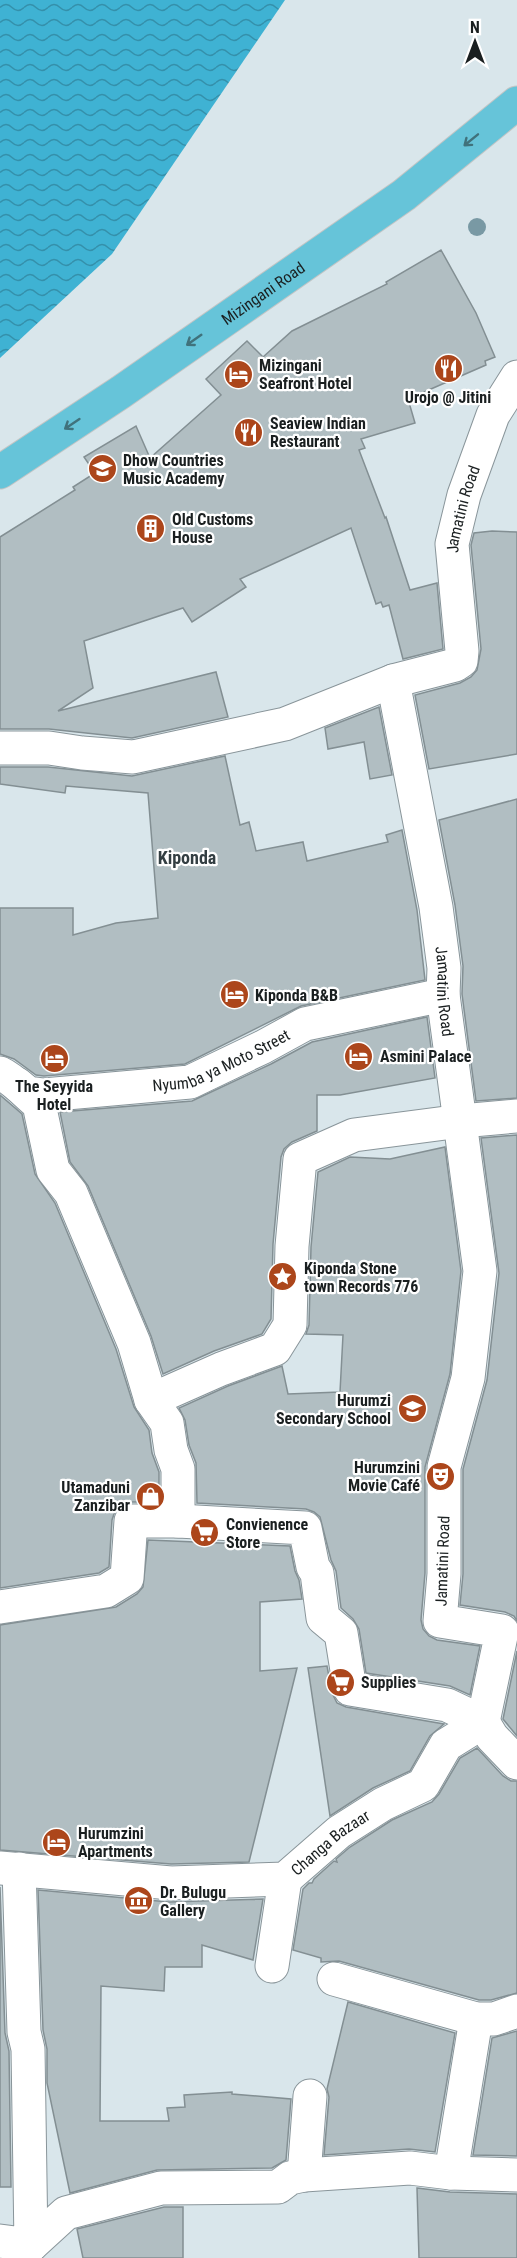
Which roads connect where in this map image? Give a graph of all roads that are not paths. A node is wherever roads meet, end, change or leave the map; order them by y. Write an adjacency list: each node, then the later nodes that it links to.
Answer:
1 (517, 103): 3 (main road, Mizingani Road, one-way to 3)
2 (517, 377): 4 (street, Jamatini Road)
3 (0, 472)
4 (393, 681): 5 (street); 6 (street, Jamatini Road)
5 (0, 748)
6 (443, 995): 7 (street, Nyumba ya Moto Street); 9 (street, Jamatini Road)
7 (3, 1076): 10 (street)
8 (517, 1116): 9 (street)
9 (460, 1121): 10 (street); 13 (street, Jamatini Road)
10 (151, 1400): 11 (street)
11 (178, 1521): 12 (street); 13 (street)
12 (0, 1607)
13 (483, 1722): 14 (street); 16 (street, Changa Bazaar)
14 (517, 1763)
15 (9, 1868): 16 (street, Changa Bazaar); 25 (street)
16 (285, 1879): 17 (street)
17 (272, 1966)
18 (334, 1979): 20 (street)
19 (517, 2011): 20 (street)
20 (476, 2019): 22 (street)
21 (310, 2096): 23 (street)
22 (451, 2173): 23 (street); 24 (street)
23 (304, 2175): 25 (street)
24 (517, 2175)
25 (15, 2243)

